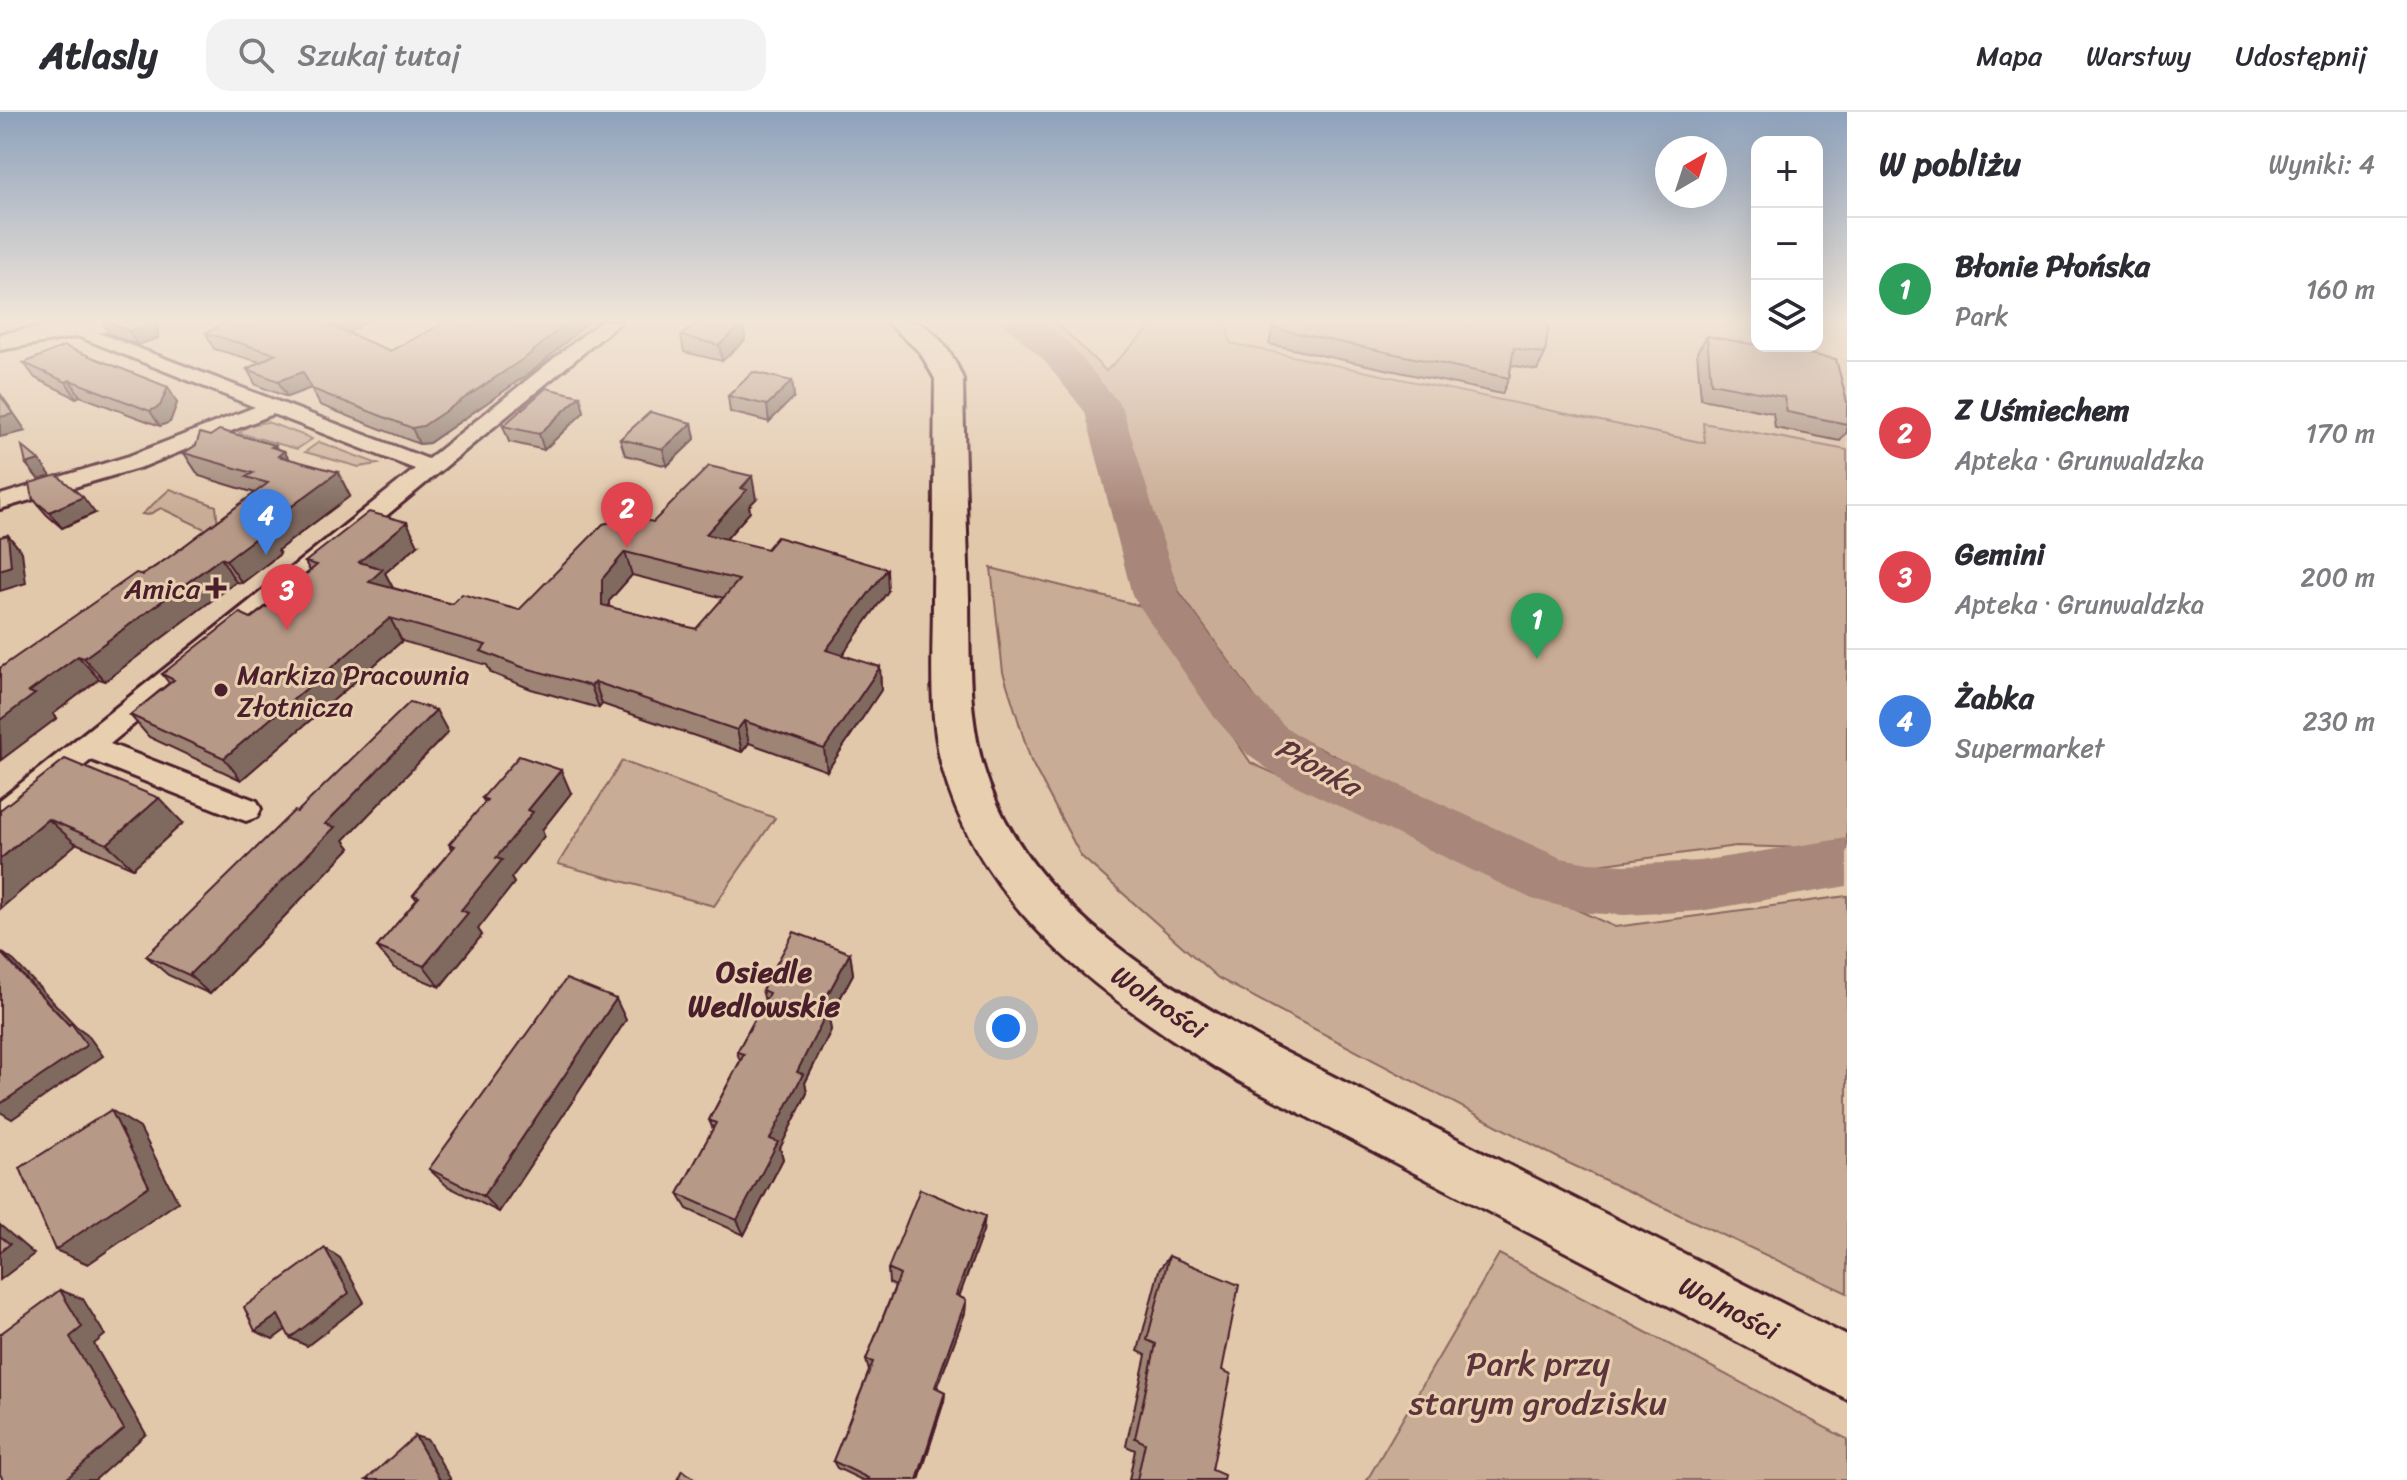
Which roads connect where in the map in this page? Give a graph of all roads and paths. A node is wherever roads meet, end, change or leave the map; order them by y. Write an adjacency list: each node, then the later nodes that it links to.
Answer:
1 (211, 385): 4 (street)
2 (536, 385): 5 (street)
3 (949, 385): 10 (street, Wolności)
4 (270, 408): 5 (street); 6 (street)
5 (434, 469): 7 (street)
6 (0, 502)
7 (88, 747): 8 (street); 9 (street)
8 (246, 809)
9 (0, 817)
10 (1847, 1368)

